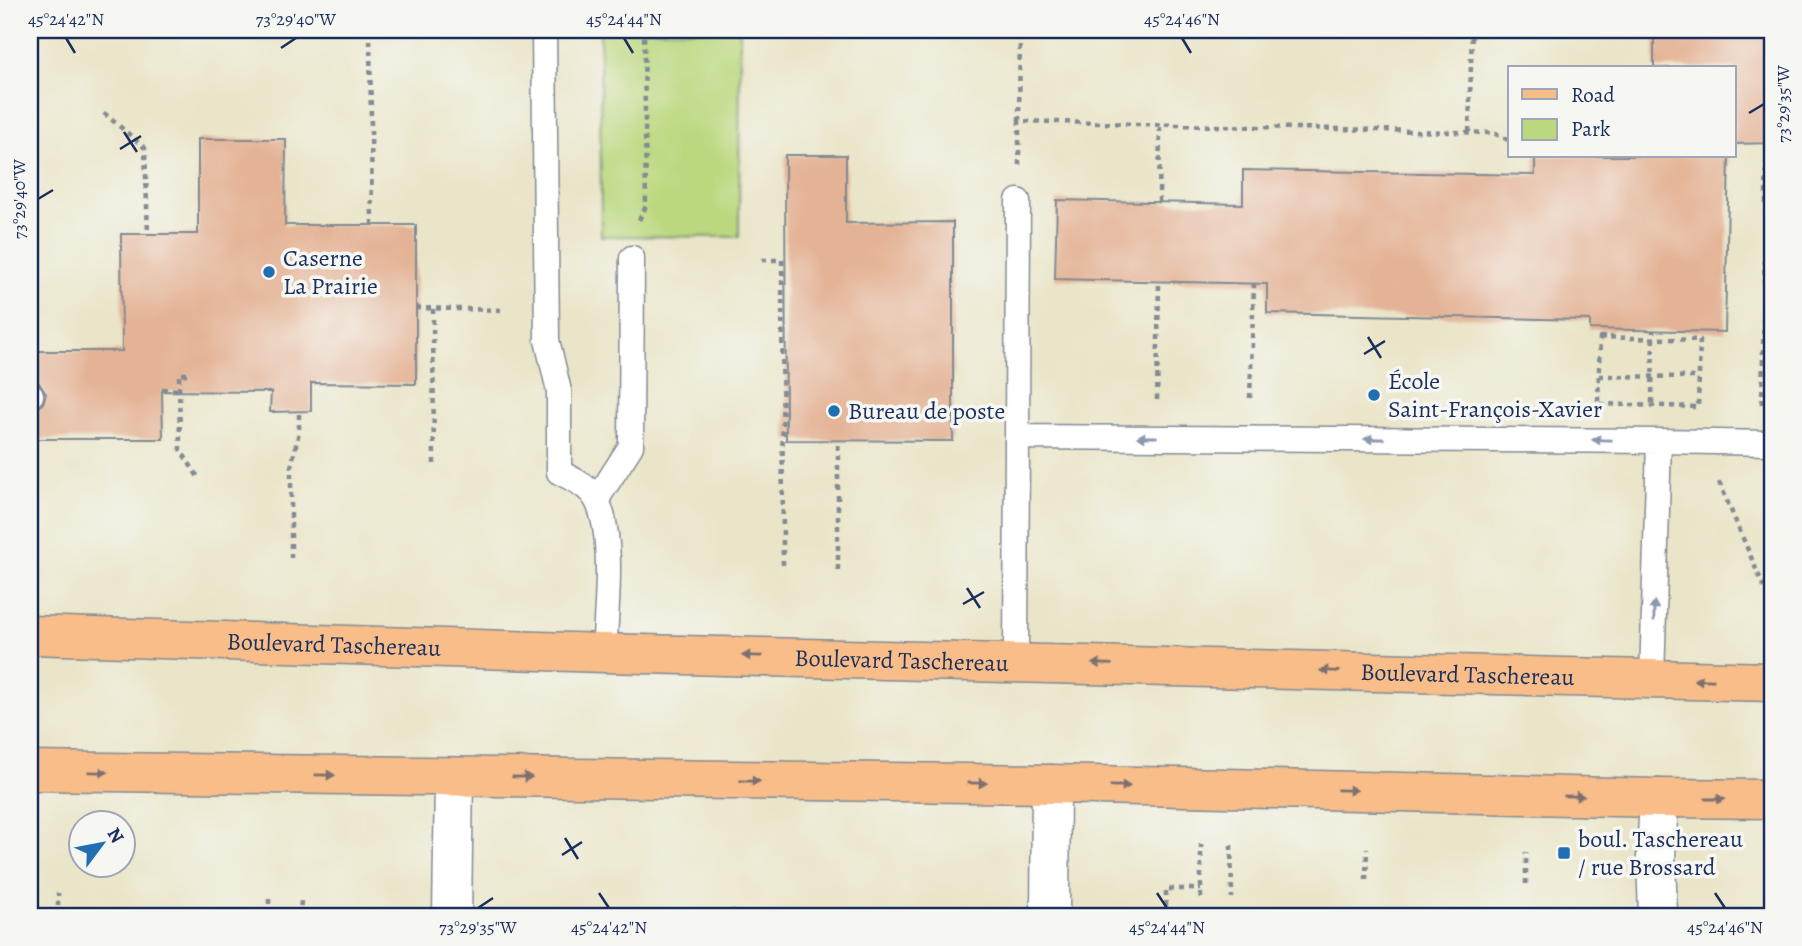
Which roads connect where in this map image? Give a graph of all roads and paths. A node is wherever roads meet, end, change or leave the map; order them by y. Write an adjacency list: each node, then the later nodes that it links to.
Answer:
1 (370, 30): 14 (path)
2 (544, 30): 23 (lane)
3 (644, 30): 15 (path)
4 (1020, 30): 7 (path)
5 (1472, 30): 9 (path)
6 (104, 113): 16 (path)
7 (1020, 121): 8 (path); 12 (path)
8 (1160, 126): 9 (path); 13 (path)
9 (1469, 132): 10 (path)
10 (1508, 141)
11 (1768, 147): 39 (path)
12 (1018, 201): 36 (lane)
13 (1159, 202)
14 (373, 225)
15 (637, 227)
16 (148, 234)
17 (632, 258): 43 (lane)
18 (762, 260): 45 (path)
19 (1159, 281): 33 (path)
20 (1254, 284): 34 (path)
21 (416, 308): 22 (path)
22 (433, 309): 23 (path); 40 (path)
23 (547, 310): 43 (lane)
24 (1653, 331): 25 (path)
25 (1652, 338): 27 (path); 28 (path); 29 (path)
26 (187, 374): 31 (path)
27 (1599, 376): 28 (path); 32 (path)
28 (1652, 376): 29 (path); 32 (path)
29 (1699, 377): 32 (path)
30 (162, 389): 31 (path)
31 (179, 390): 41 (path)
32 (1652, 406)
33 (1156, 408)
34 (1250, 408)
35 (299, 411): 44 (path)
36 (1017, 437): 38 (lane, one-way to 36); 50 (lane)
37 (838, 440): 46 (path)
38 (1659, 441): 39 (lane); 51 (lane, one-way to 38)
39 (1767, 443)
40 (434, 469)
41 (198, 477)
42 (1718, 480): 47 (path)
43 (597, 499): 49 (lane)
44 (291, 558)
45 (783, 570)
46 (838, 570)
47 (1765, 590)
48 (30, 635): 49 (main road, Boulevard Taschereau)
49 (604, 653): 50 (main road, Boulevard Taschereau, one-way to 49)
50 (1016, 662): 51 (main road, Boulevard Taschereau, one-way to 50)
51 (1653, 679): 52 (main road, Boulevard Taschereau, one-way to 51)
52 (1772, 682)
53 (30, 771): 54 (main road, one-way to 54)
54 (454, 776): 55 (main road, one-way to 55); 75 (street)
55 (1051, 785): 56 (main road, one-way to 56); 78 (street)
56 (1659, 798): 57 (main road, one-way to 57); 80 (street)
57 (1772, 799)
58 (1201, 844): 64 (path)
59 (1231, 845): 67 (path)
60 (1367, 848): 62 (path)
61 (1527, 852): 63 (path)
62 (1366, 880)
63 (1526, 884)
64 (1201, 889): 66 (path); 79 (path)
65 (58, 893): 72 (path)
66 (1200, 898)
67 (1232, 898)
68 (269, 899): 73 (path)
69 (301, 900): 74 (path)
70 (581, 906): 76 (path)
71 (733, 909): 77 (path)
72 (58, 916)
73 (269, 916)
74 (300, 916)
75 (452, 916)
76 (581, 916)
77 (733, 916)
78 (1050, 916)
79 (1166, 916)
80 (1658, 916)

